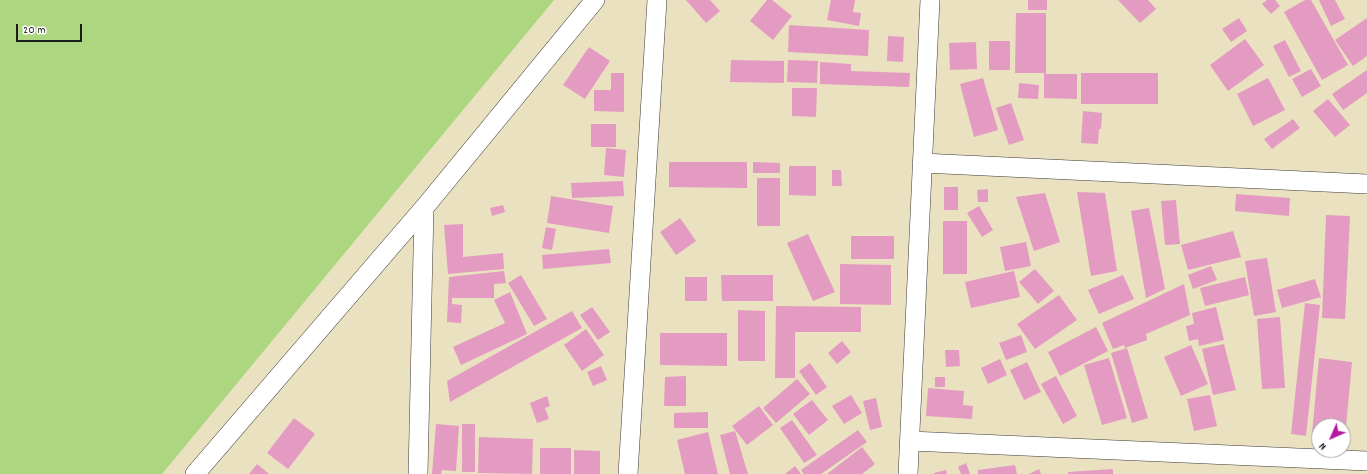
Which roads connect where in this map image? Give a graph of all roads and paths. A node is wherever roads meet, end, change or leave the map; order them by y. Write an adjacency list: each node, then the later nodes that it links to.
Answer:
1 (595, 0): 6 (street)
2 (657, 0): 11 (street)
3 (930, 0): 4 (street)
4 (922, 163): 5 (street); 7 (street)
5 (1367, 184)
6 (424, 208): 9 (street); 10 (street)
7 (910, 441): 8 (street); 12 (street)
8 (1367, 461)
9 (195, 474)
10 (418, 474)
11 (628, 474)
12 (908, 474)

